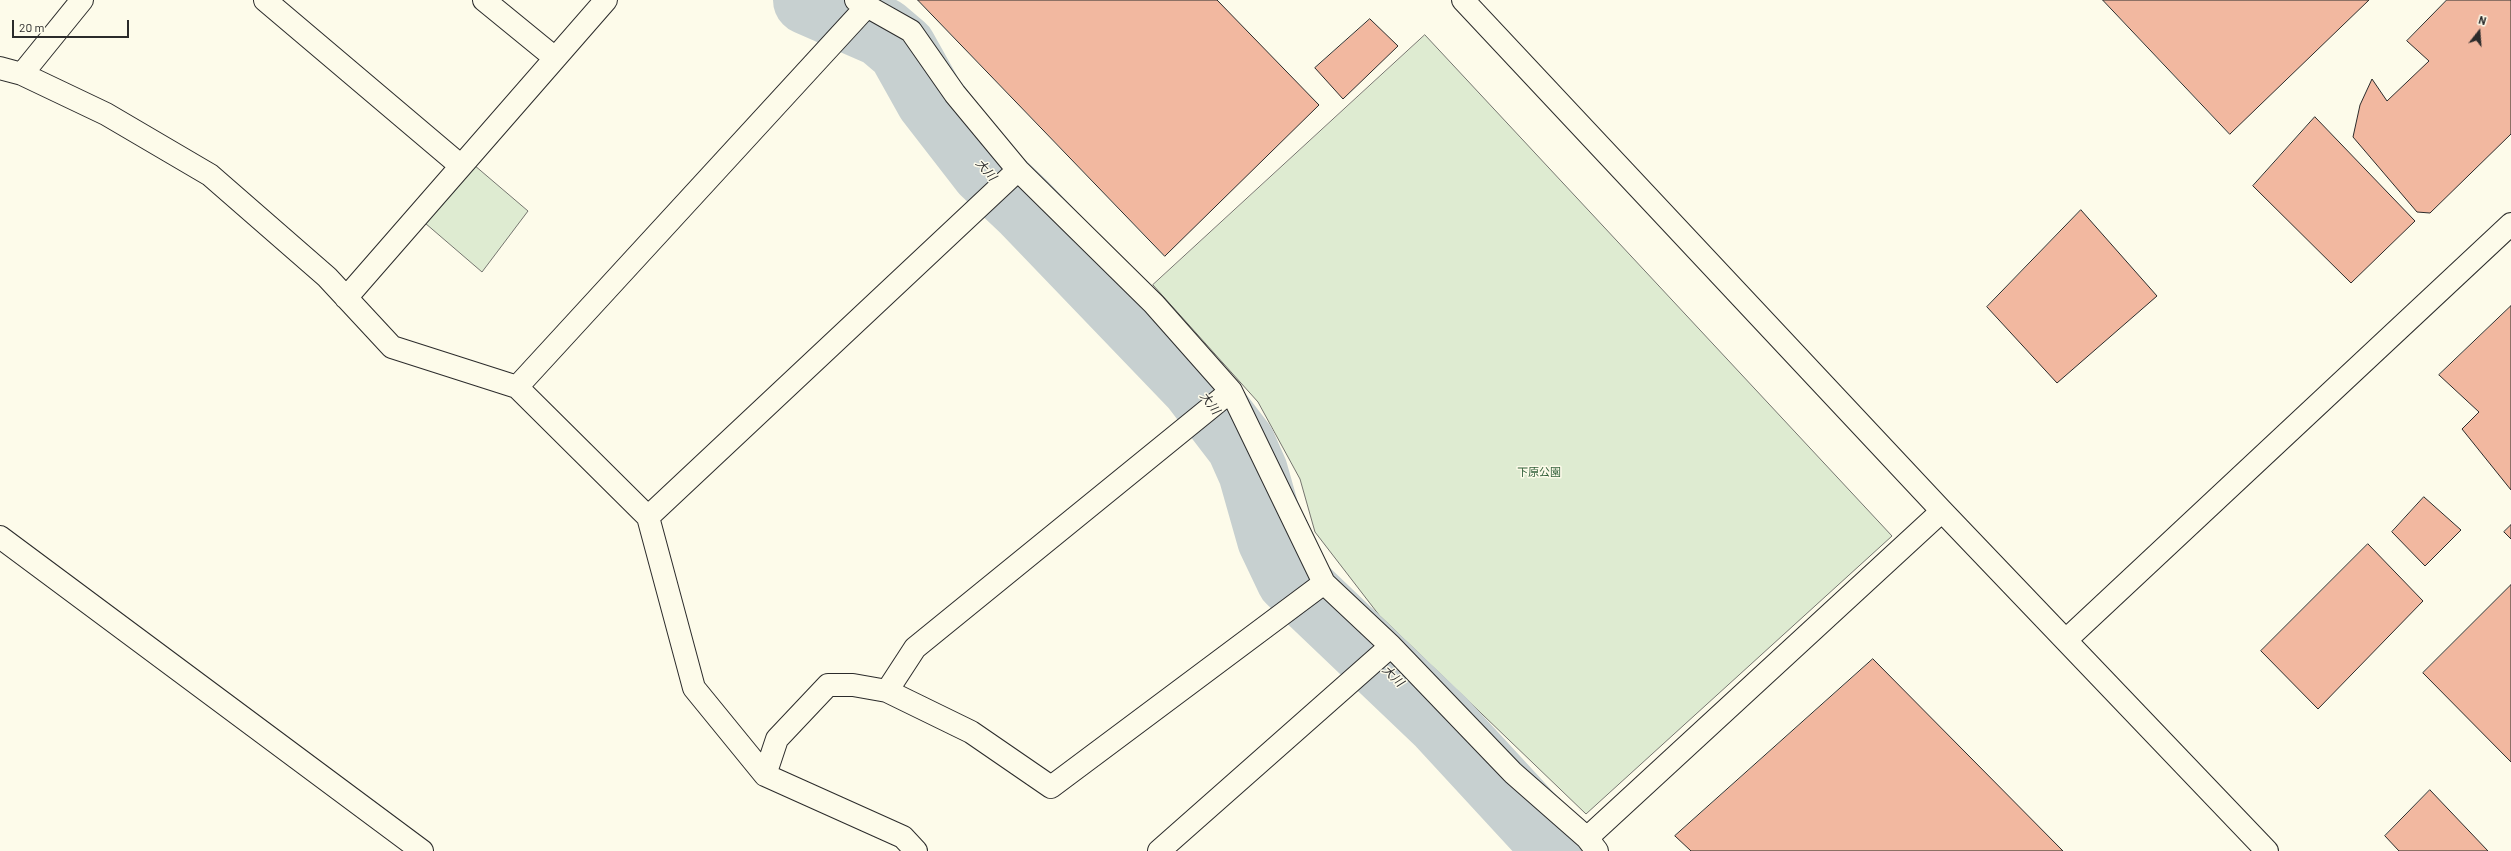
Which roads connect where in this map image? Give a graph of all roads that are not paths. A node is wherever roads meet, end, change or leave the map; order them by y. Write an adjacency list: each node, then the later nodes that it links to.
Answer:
1 (82, 0): 9 (street)
2 (265, 0): 10 (street)
3 (484, 0): 7 (street)
4 (606, 0): 7 (street)
5 (1463, 0): 16 (street)
6 (864, 4): 11 (street); 14 (street)
7 (555, 58): 10 (street)
8 (0, 68): 9 (street)
9 (22, 74): 13 (street)
10 (461, 166): 13 (street)
11 (1016, 171): 15 (street); 17 (street)
12 (2511, 224): 20 (street)
13 (346, 298): 14 (street)
14 (517, 387): 17 (street)
15 (1230, 392): 19 (street); 22 (street)
16 (1942, 511): 20 (street); 24 (street)
17 (648, 517): 23 (street)
18 (0, 537): 25 (street)
19 (1322, 584): 21 (street); 22 (street)
20 (2066, 640): 28 (street)
21 (1391, 646): 24 (street); 27 (street)
22 (887, 691): 23 (street)
23 (765, 775): 26 (street)
24 (1592, 844)
25 (422, 851)
26 (916, 851)
27 (1159, 851)
28 (2267, 851)

